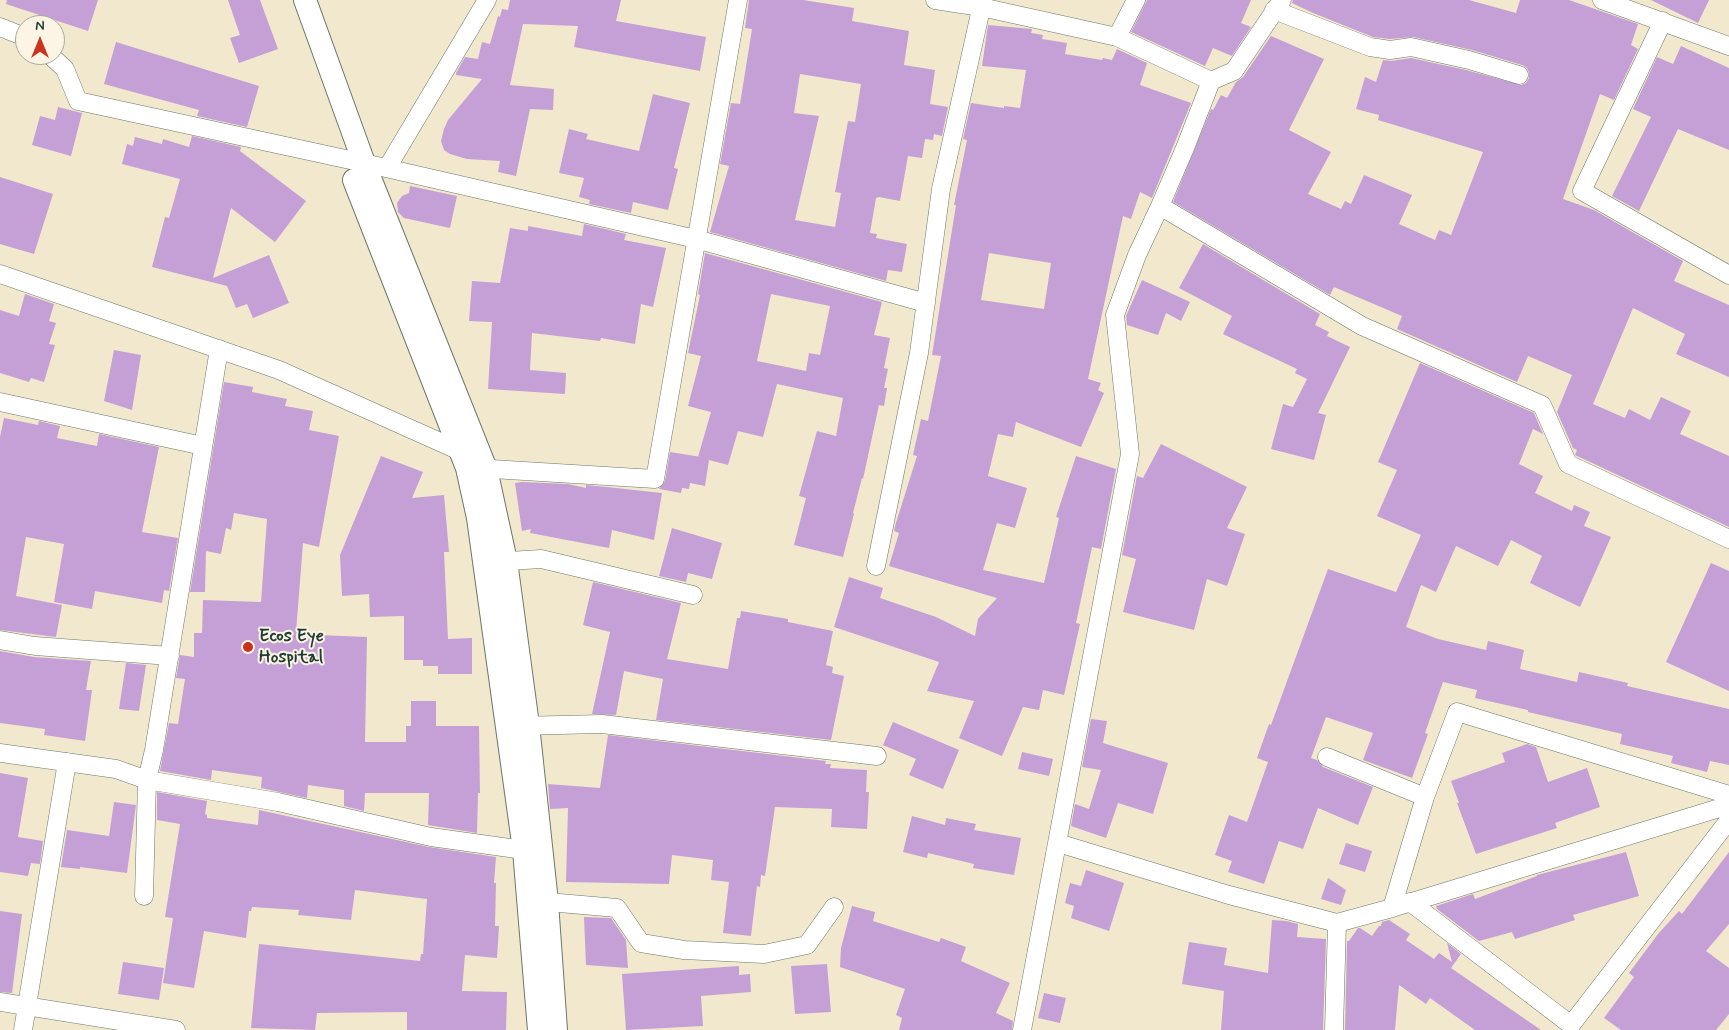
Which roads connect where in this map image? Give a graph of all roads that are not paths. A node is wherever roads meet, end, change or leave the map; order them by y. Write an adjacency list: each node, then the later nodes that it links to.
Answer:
1 (290, 0): 18 (street)
2 (305, 0): 18 (street)
3 (487, 0): 19 (street)
4 (738, 0): 21 (street)
5 (935, 0): 8 (street)
6 (1136, 0): 13 (street)
7 (1602, 0): 10 (street)
8 (982, 3): 13 (street); 24 (street)
9 (1278, 5): 16 (street); 17 (street)
10 (1663, 21): 14 (street); 23 (street)
11 (0, 27): 12 (street)
12 (15, 33)
13 (1117, 37): 17 (street)
14 (1729, 46)
15 (61, 65): 18 (street)
16 (1519, 75)
17 (1211, 81): 20 (street)
18 (355, 161): 19 (street); 28 (street); 28 (street)
19 (387, 168): 21 (street)
20 (1160, 206): 29 (street); 45 (street)
21 (696, 240): 24 (street); 28 (street)
22 (0, 274): 25 (street)
23 (1729, 275)
24 (926, 303): 31 (street)
25 (219, 349): 27 (street); 28 (street)
26 (0, 402): 27 (street)
27 (203, 446): 34 (street)
28 (471, 462): 30 (street)
29 (1729, 539)
30 (496, 562): 32 (street); 35 (street)
31 (876, 566)
32 (693, 595)
33 (0, 640): 34 (street)
34 (170, 656): 40 (street)
35 (518, 726): 37 (street); 46 (street); 48 (street)
36 (0, 753): 39 (street)
37 (877, 756)
38 (1327, 757): 42 (street)
39 (67, 762): 40 (street); 54 (street)
40 (147, 780): 46 (street); 47 (street)
41 (1729, 795): 42 (street)
42 (1425, 797): 51 (street)
43 (1729, 805): 49 (street)
44 (1729, 820): 49 (street)
45 (1058, 843): 52 (street); 59 (street)
46 (524, 850): 48 (street)
47 (144, 896)
48 (538, 902): 50 (street); 57 (street); 58 (street)
49 (1410, 902): 51 (street)
50 (834, 907)
51 (1392, 908): 52 (street)
52 (1337, 923): 60 (street)
53 (0, 1002): 54 (street)
54 (27, 1007): 55 (street); 56 (street)
55 (23, 1030)
56 (176, 1030)
57 (539, 1030)
58 (556, 1030)
59 (1022, 1030)
60 (1334, 1030)

